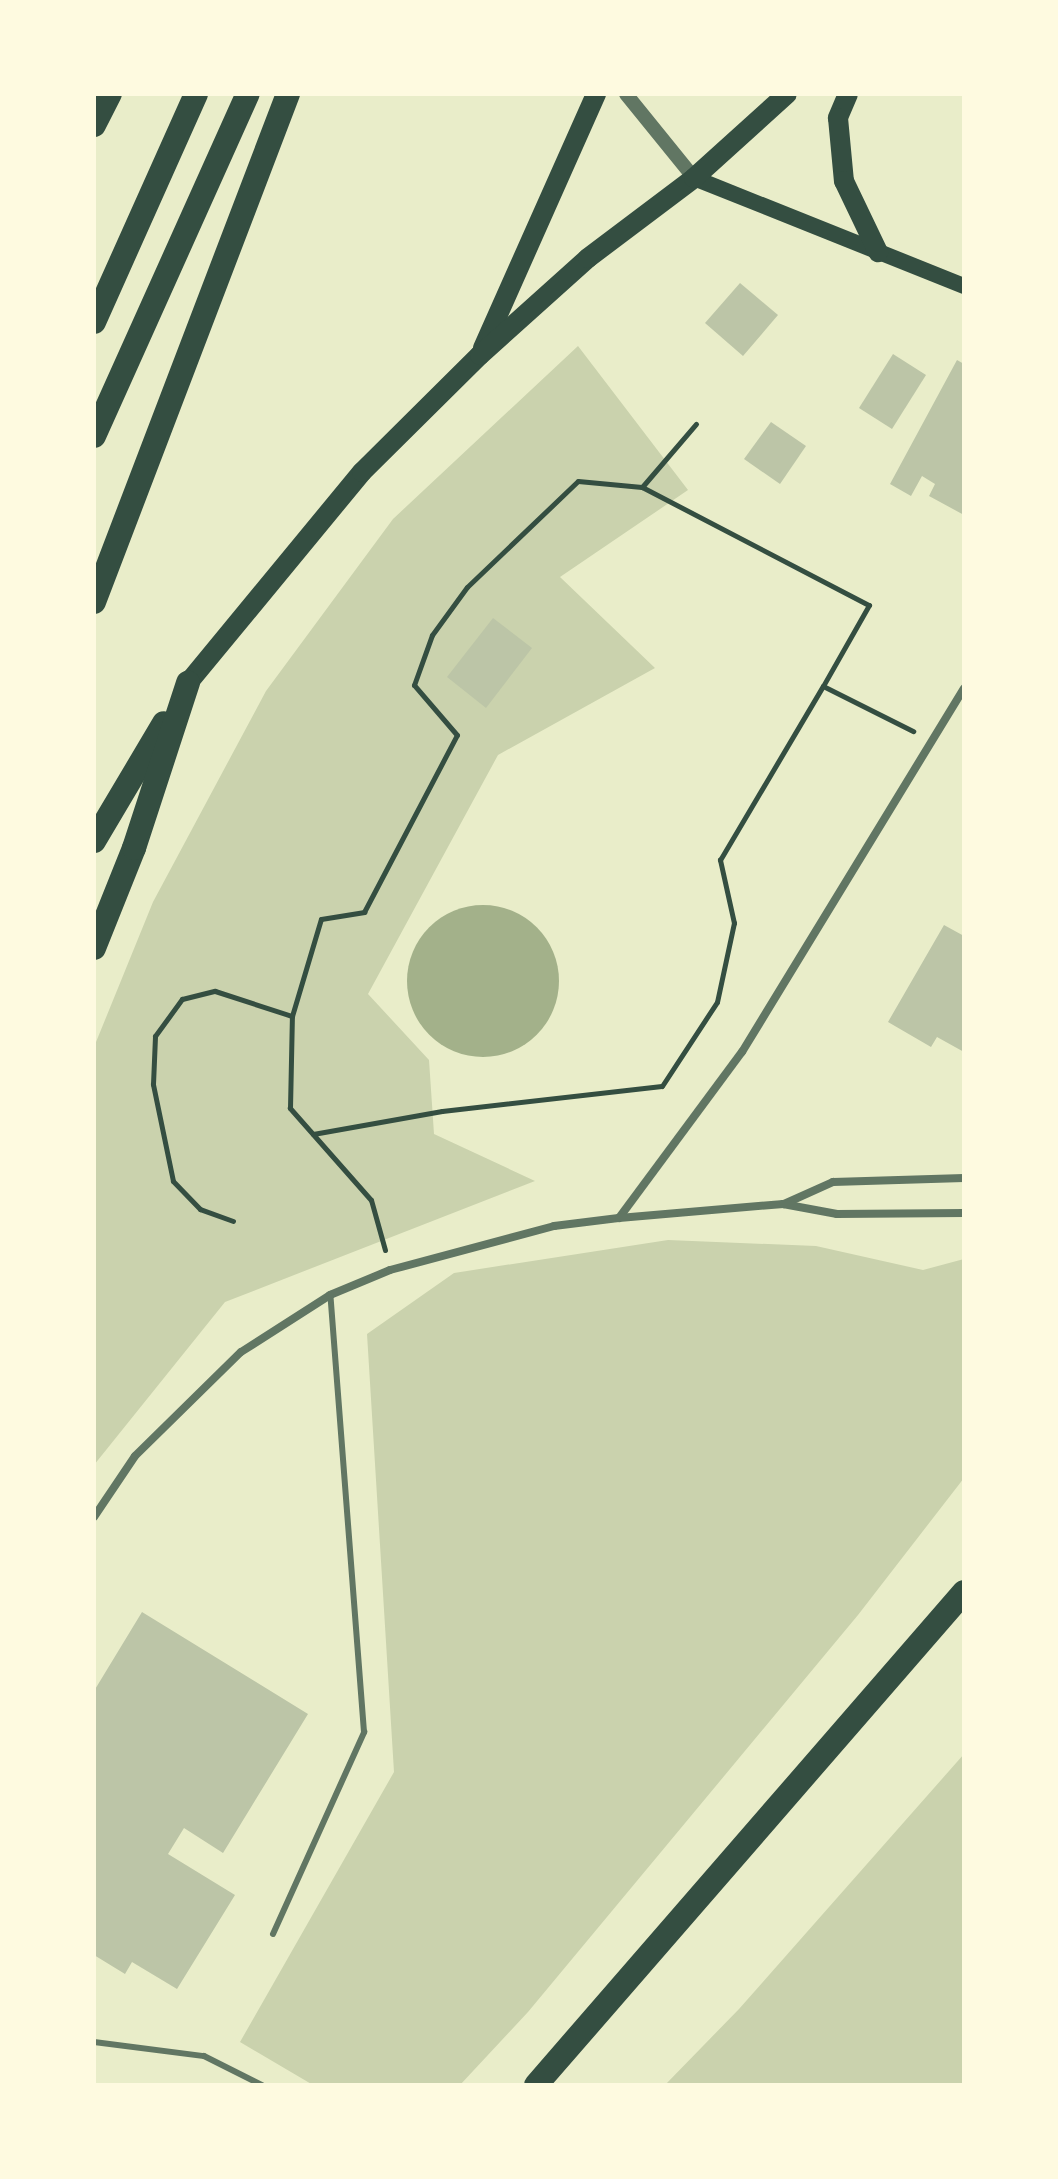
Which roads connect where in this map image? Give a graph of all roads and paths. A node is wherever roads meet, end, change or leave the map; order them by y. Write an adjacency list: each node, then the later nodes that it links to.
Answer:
1 (110, 94): 9 (highway)
2 (196, 94): 13 (highway)
3 (248, 94): 16 (highway)
4 (288, 94): 18 (highway)
5 (596, 94): 14 (main road)
6 (626, 94): 10 (street)
7 (787, 94): 10 (main road)
8 (848, 94): 11 (main road)
9 (94, 125)
10 (694, 178): 11 (main road); 14 (main road)
11 (878, 252): 12 (main road)
12 (964, 286)
13 (94, 322)
14 (480, 355): 19 (main road)
15 (696, 424): 17 (path)
16 (94, 436)
17 (642, 487): 20 (path); 25 (path)
18 (94, 602)
19 (188, 683): 23 (highway); 24 (highway)
20 (823, 686): 22 (path); 26 (path)
21 (964, 688): 22 (street)
22 (932, 741): 30 (street)
23 (94, 841)
24 (94, 948)
25 (292, 1016): 26 (path); 31 (path)
26 (313, 1134): 32 (path)
27 (964, 1178): 28 (street)
28 (783, 1204): 29 (street); 30 (street)
29 (964, 1213)
30 (619, 1218): 32 (street)
31 (233, 1221)
32 (390, 1270): 33 (street)
33 (330, 1295): 34 (street); 36 (lane)
34 (94, 1517)
35 (964, 1592): 39 (highway)
36 (273, 1934)
37 (94, 2042): 38 (lane)
38 (262, 2085)
39 (536, 2085)

